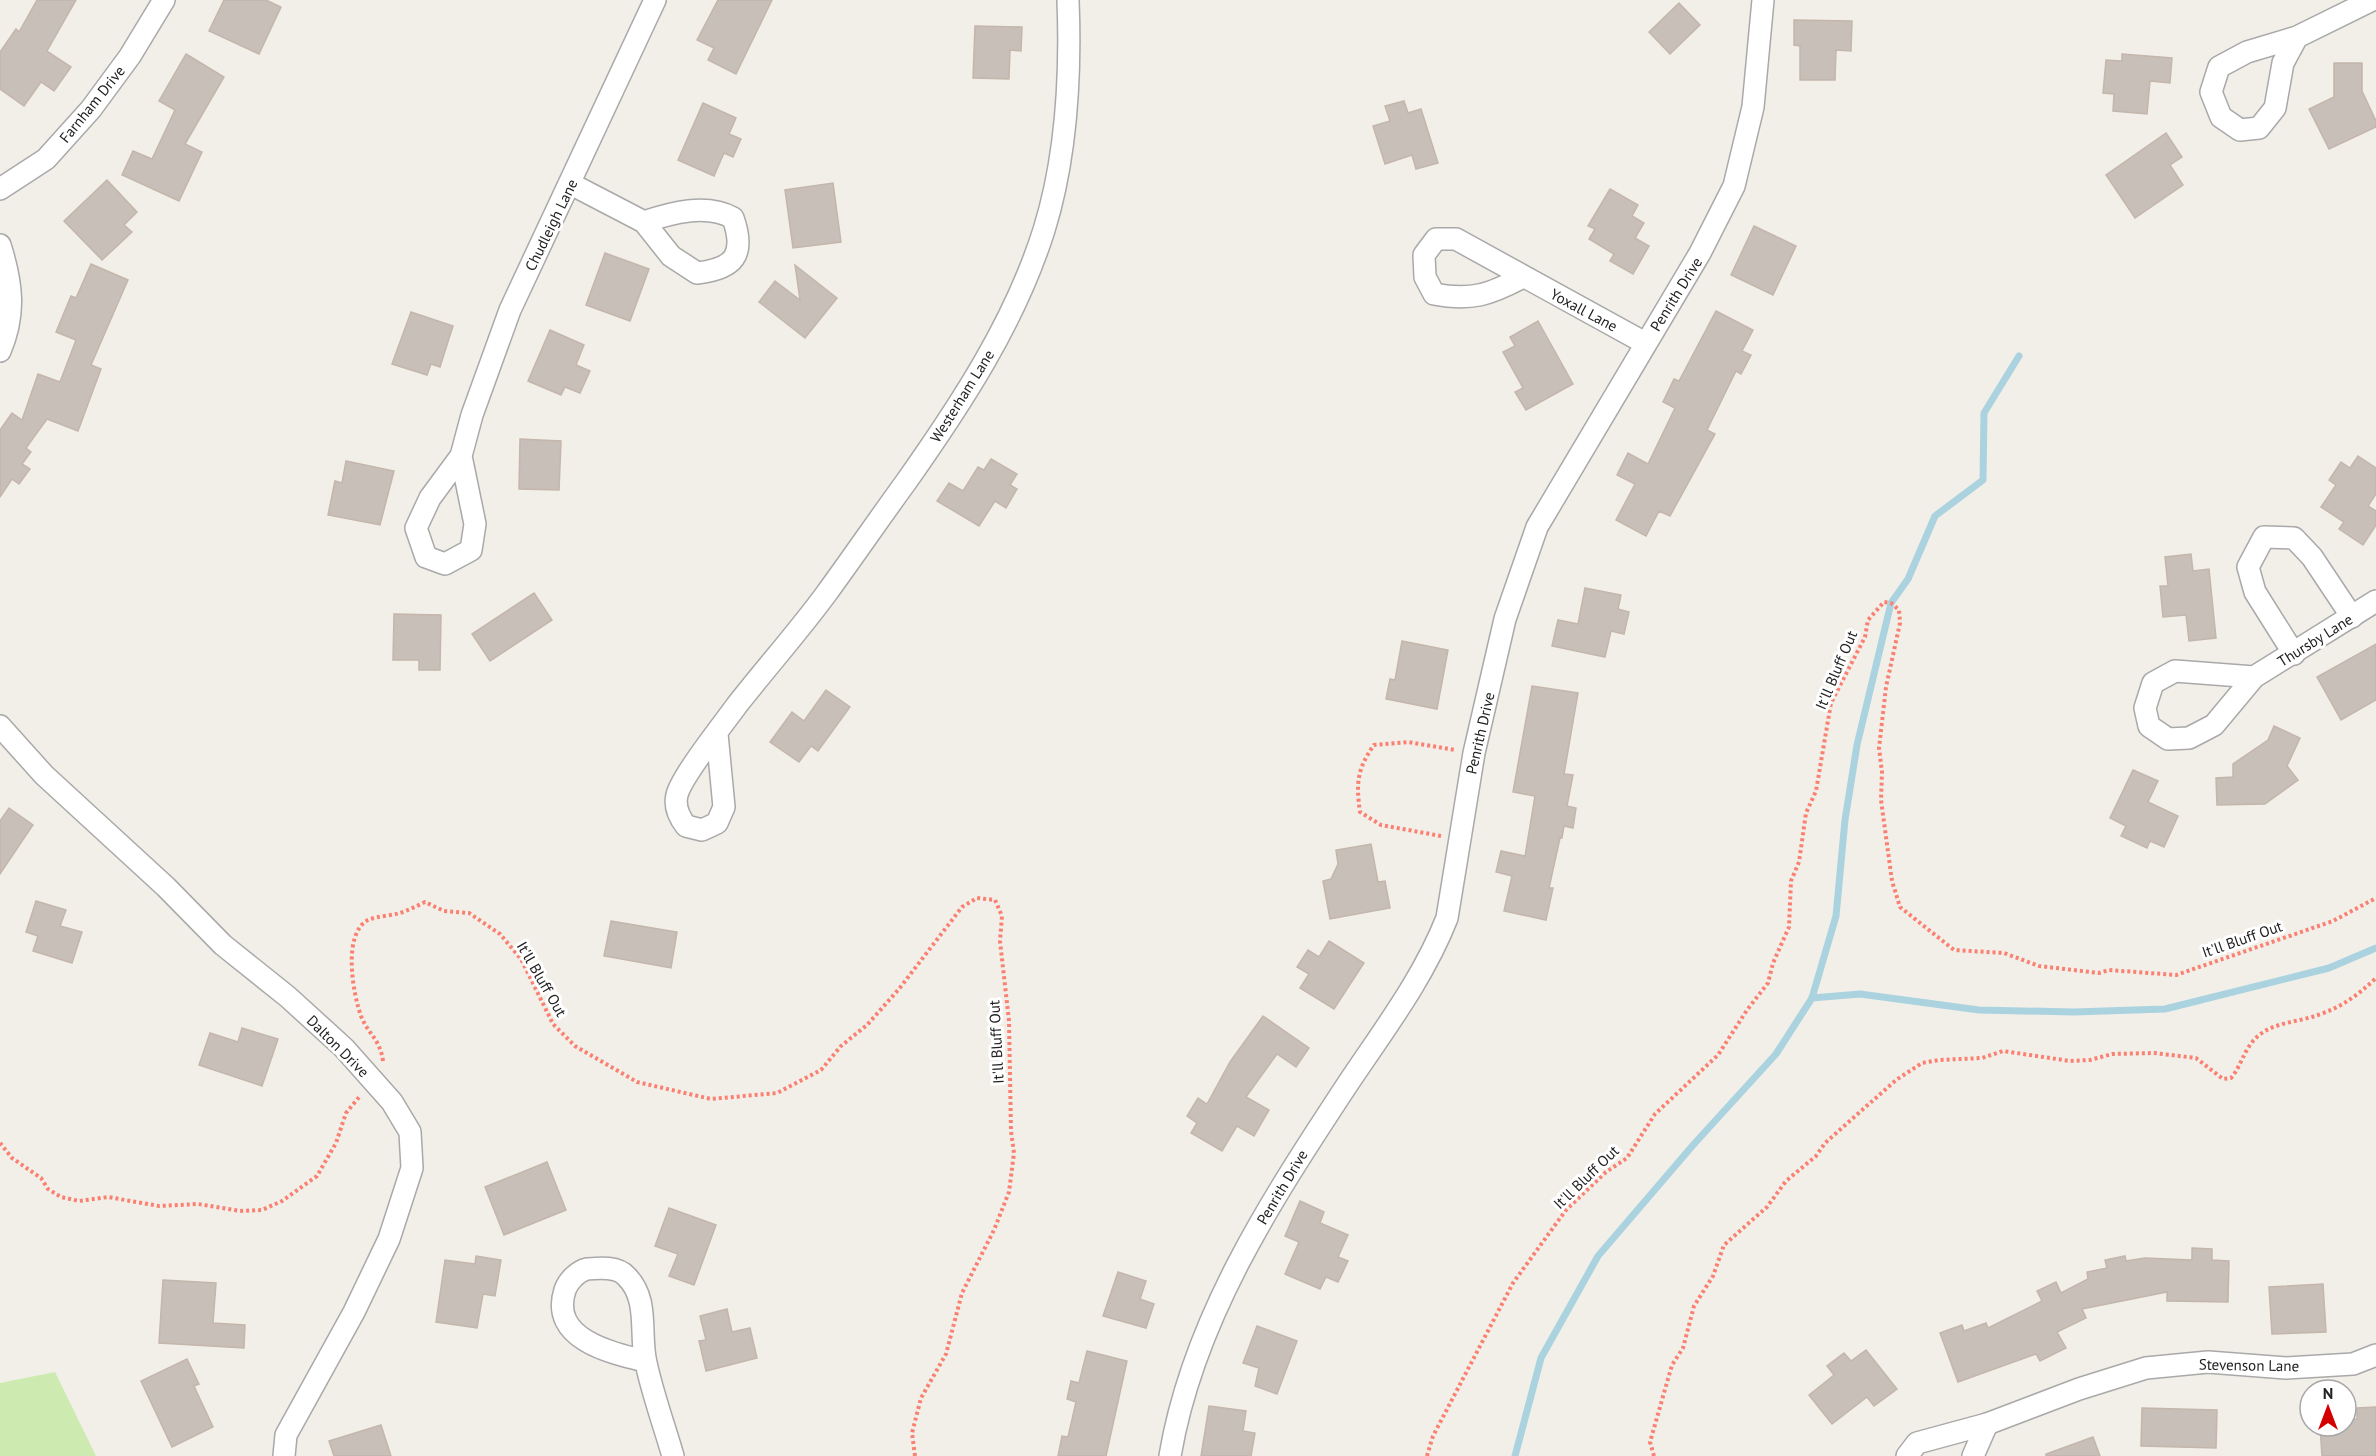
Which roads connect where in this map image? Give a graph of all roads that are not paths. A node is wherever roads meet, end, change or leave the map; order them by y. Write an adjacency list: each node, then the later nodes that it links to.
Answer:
1 (164, 0): 8 (street, Farnham Drive)
2 (655, 0): 7 (street, Chudleigh Lane)
3 (1068, 0): 20 (street, Westerham Lane)
4 (1763, 0): 12 (street, Penrith Drive)
5 (2372, 0): 6 (street)
6 (2297, 37): 6 (street)
7 (571, 184): 9 (street); 14 (street, Chudleigh Lane)
8 (0, 189)
9 (644, 222)
10 (0, 245): 13 (street)
11 (1523, 277): 12 (street, Yoxall Lane)
12 (1645, 343): 26 (street, Penrith Drive)
13 (0, 351)
14 (460, 456)
15 (2376, 601): 16 (street, Thursby Lane)
16 (2352, 617): 17 (street, Thursby Lane); 17 (street)
17 (2294, 654): 18 (street, Thursby Lane)
18 (2254, 678): 18 (street, Thursby Lane)
19 (0, 726): 24 (street, Dalton Drive)
20 (717, 734)
21 (2376, 1355): 23 (street, Stevenson Lane)
22 (645, 1361): 22 (street); 25 (street)
23 (1987, 1424): 27 (street, Stevenson Lane); 28 (street)
24 (284, 1456)
25 (673, 1456)
26 (1170, 1456)
27 (1907, 1456)
28 (1973, 1456)

